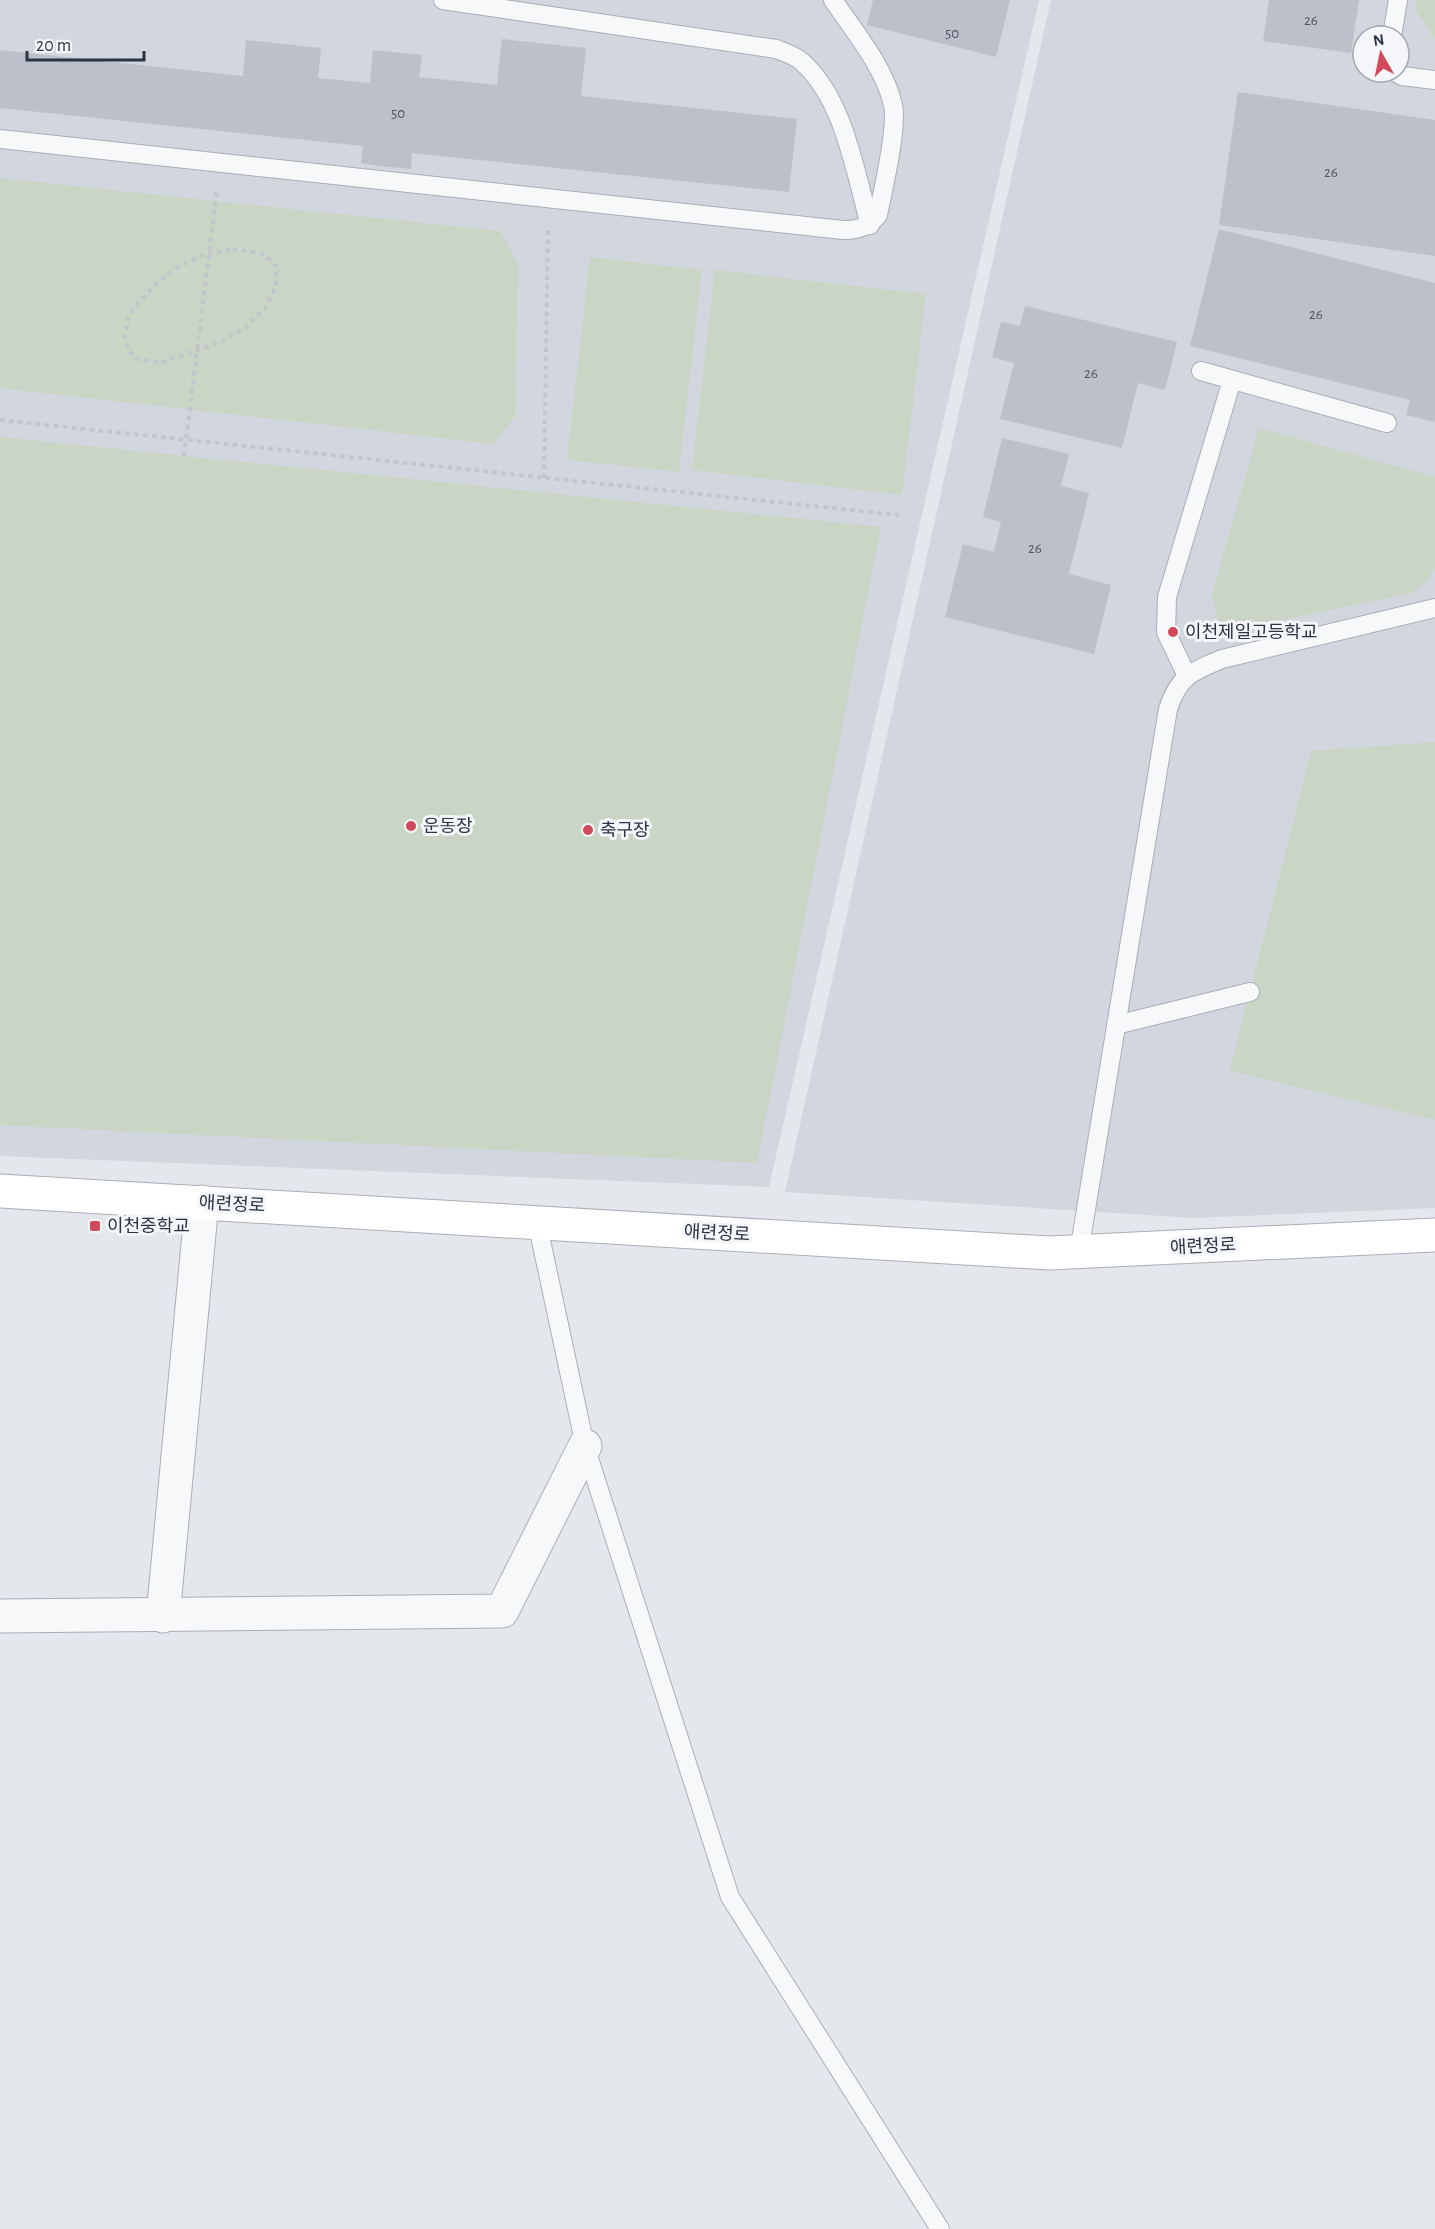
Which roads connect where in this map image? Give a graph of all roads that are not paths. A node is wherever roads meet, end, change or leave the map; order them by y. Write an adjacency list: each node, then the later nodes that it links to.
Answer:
1 (443, 0): 8 (lane)
2 (833, 0): 8 (lane)
3 (1398, 0): 4 (lane)
4 (1394, 24)
5 (1411, 77): 6 (lane)
6 (1435, 80)
7 (0, 139): 8 (lane)
8 (870, 225)
9 (1201, 371): 10 (lane)
10 (1232, 380): 11 (lane); 13 (lane)
11 (1387, 423)
12 (1435, 608): 13 (lane)
13 (1187, 676): 15 (lane)
14 (1250, 992): 15 (lane)
15 (1116, 1025): 20 (lane)
16 (0, 1191): 17 (street, 애련정로)
17 (202, 1202): 18 (street, 애련정로); 23 (street)
18 (537, 1222): 20 (street, 애련정로); 21 (lane)
19 (1435, 1235): 20 (street, 애련정로)
20 (1079, 1252)
21 (585, 1446): 23 (street); 24 (lane)
22 (0, 1616): 23 (street)
23 (163, 1616)
24 (940, 2229)

